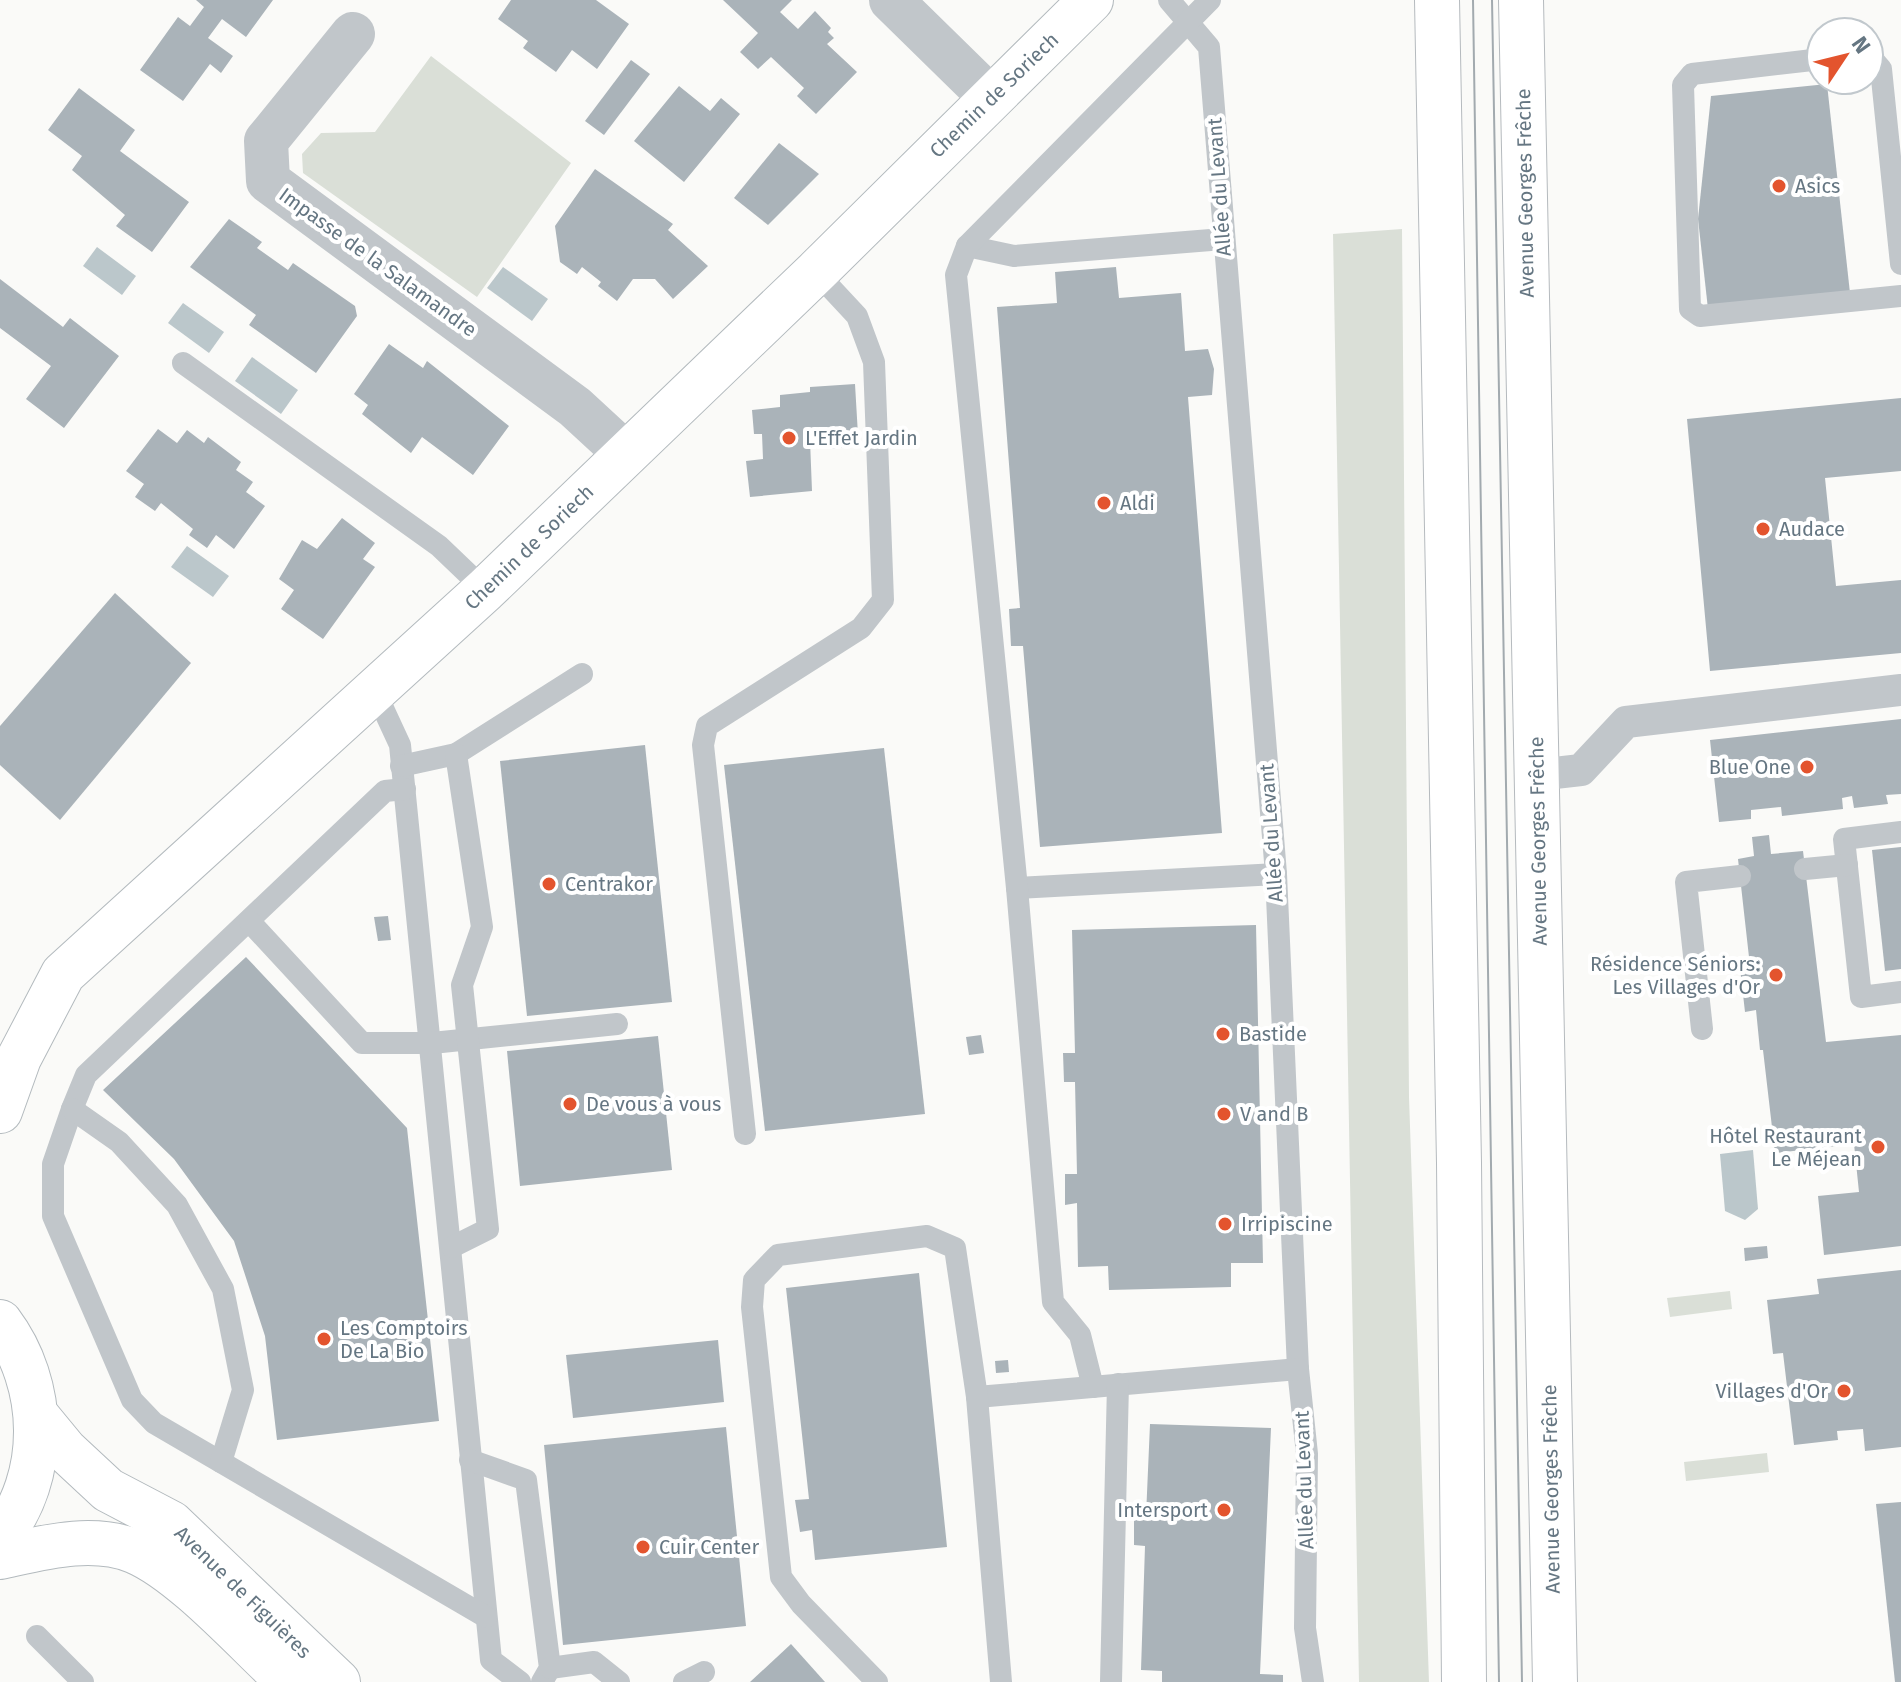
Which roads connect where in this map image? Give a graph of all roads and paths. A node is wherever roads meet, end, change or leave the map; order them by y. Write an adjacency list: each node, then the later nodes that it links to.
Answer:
1 (891, 0): 11 (street)
2 (1091, 0): 11 (main road, Chemin de Soriech)
3 (1169, 0): 7 (lane, Allée du Levant)
4 (1210, 0): 7 (lane)
5 (1437, 0): 65 (main road)
6 (1521, 0): 25 (main road, Avenue Georges Frêche)
7 (1188, 19): 12 (lane, Allée du Levant); 13 (lane)
8 (353, 34): 18 (street, Impasse de la Salamandre)
9 (1805, 61): 16 (lane)
10 (1884, 96): 14 (lane)
11 (990, 97): 15 (main road, Chemin de Soriech)
12 (1223, 239): 13 (lane); 30 (lane, Allée du Levant)
13 (967, 246): 32 (lane)
14 (1901, 264)
15 (816, 272): 18 (main road, Chemin de Soriech); 41 (lane)
16 (1901, 296)
17 (183, 363): 19 (lane)
18 (626, 454): 19 (main road, Chemin de Soriech)
19 (485, 590): 22 (main road, Chemin de Soriech)
20 (582, 674): 23 (lane)
21 (1901, 690): 25 (street)
22 (375, 691): 24 (lane); 40 (main road, Chemin de Soriech)
23 (456, 754): 24 (lane); 37 (lane)
24 (401, 766): 26 (lane)
25 (1537, 775): 66 (main road, Avenue Georges Frêche)
26 (405, 789): 33 (lane); 38 (lane)
27 (1901, 832): 28 (lane)
28 (1847, 865): 29 (lane); 34 (lane)
29 (1805, 869)
30 (1276, 874): 32 (lane); 44 (lane, Allée du Levant)
31 (1740, 876): 36 (lane)
32 (1017, 888): 46 (lane)
33 (250, 922): 38 (lane); 39 (lane)
34 (1901, 992)
35 (617, 1024): 37 (lane)
36 (1702, 1029)
37 (468, 1039): 38 (lane); 42 (lane)
38 (432, 1043): 42 (lane)
39 (72, 1109): 50 (lane); 50 (lane)
40 (0, 1111)
41 (745, 1134)
42 (452, 1247): 49 (lane)
43 (0, 1322): 48 (main road)
44 (1298, 1369): 45 (lane); 64 (lane, Allée du Levant)
45 (1118, 1384): 46 (lane); 63 (lane)
46 (1093, 1387): 47 (lane)
47 (977, 1397): 61 (lane); 62 (lane)
48 (37, 1416): 51 (main road); 58 (main road, Avenue de Figuières)
49 (470, 1460): 53 (lane); 55 (lane)
50 (221, 1462): 53 (lane)
51 (0, 1537)
52 (0, 1557): 57 (main road, Avenue de Figuières)
53 (486, 1617): 59 (lane)
54 (37, 1636): 56 (lane)
55 (546, 1675): 60 (lane)
56 (83, 1682)
57 (289, 1682)
58 (338, 1682)
59 (520, 1682)
60 (619, 1682)
61 (877, 1682)
62 (1001, 1682)
63 (1111, 1682)
64 (1313, 1682)
65 (1464, 1682)
66 (1555, 1682)

